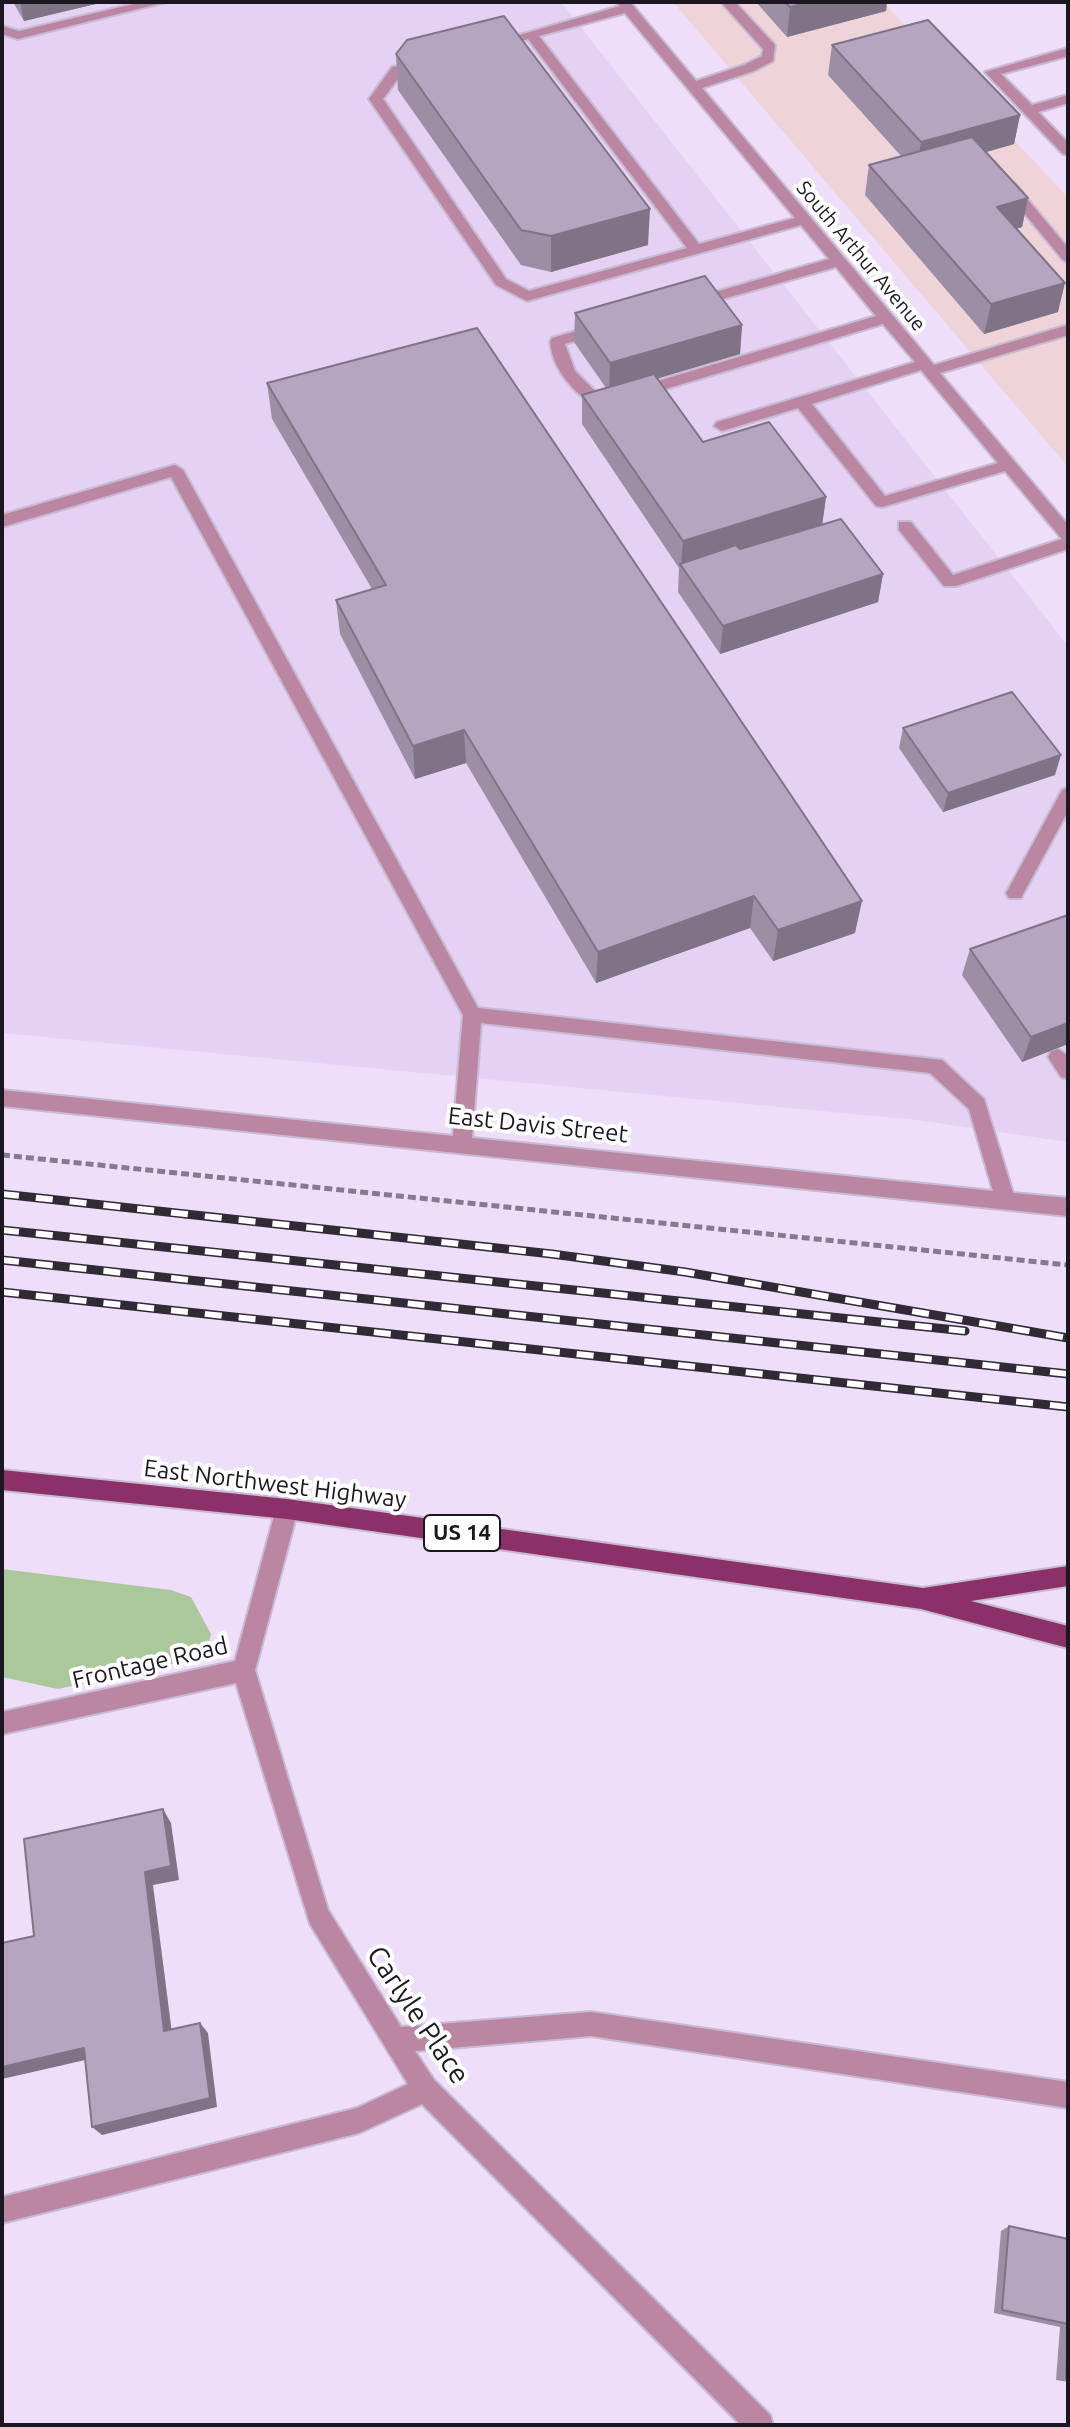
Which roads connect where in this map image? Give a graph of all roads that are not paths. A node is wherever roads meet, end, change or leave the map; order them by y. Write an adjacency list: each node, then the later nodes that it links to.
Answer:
1 (159, 2): 4 (street)
2 (728, 2): 9 (street)
3 (625, 5): 5 (street); 9 (street, South Arthur Avenue)
4 (2, 30)
5 (531, 34): 6 (street); 15 (street)
6 (486, 46)
7 (1068, 52): 11 (street)
8 (442, 58): 15 (street)
9 (693, 86): 14 (street, South Arthur Avenue)
10 (1068, 99): 11 (street)
11 (1029, 110): 12 (street)
12 (1068, 151)
13 (1003, 178): 16 (street)
14 (804, 220): 15 (street); 17 (street, South Arthur Avenue)
15 (696, 250)
16 (1068, 257)
17 (839, 261): 18 (street); 19 (street, South Arthur Avenue)
18 (676, 307)
19 (886, 318): 20 (street); 22 (street, South Arthur Avenue)
20 (616, 324)
21 (1068, 330): 22 (street)
22 (927, 367): 23 (street); 25 (street, South Arthur Avenue)
23 (801, 401): 24 (street); 25 (street)
24 (722, 426)
25 (1009, 465): 28 (street, South Arthur Avenue)
26 (2, 521): 32 (street)
27 (905, 526): 29 (street)
28 (1068, 536)
29 (1068, 543)
30 (1068, 795): 31 (street)
31 (1015, 893)
32 (472, 1015): 34 (street); 35 (street)
33 (2, 1098): 34 (street, East Davis Street)
34 (462, 1143): 35 (street, East Davis Street)
35 (1006, 1202): 36 (street, East Davis Street)
36 (1068, 1207)
37 (2, 1480): 38 (main road, East Northwest Highway / US 14)
38 (287, 1509): 40 (main road, East Northwest Highway / US 14); 42 (street, Frontage Road)
39 (1068, 1576): 40 (main road, East Northwest Highway / US 14)
40 (921, 1598): 41 (main road, East Northwest Highway / US 14)
41 (1068, 1637)
42 (244, 1670): 43 (street, Frontage Road); 44 (street, Carlyle Place)
43 (2, 1723)
44 (394, 2040): 45 (street, Carlyle Place); 46 (street)
45 (425, 2089): 47 (street); 48 (street, Carlyle Place)
46 (1068, 2095)
47 (2, 2210)
48 (760, 2425)

